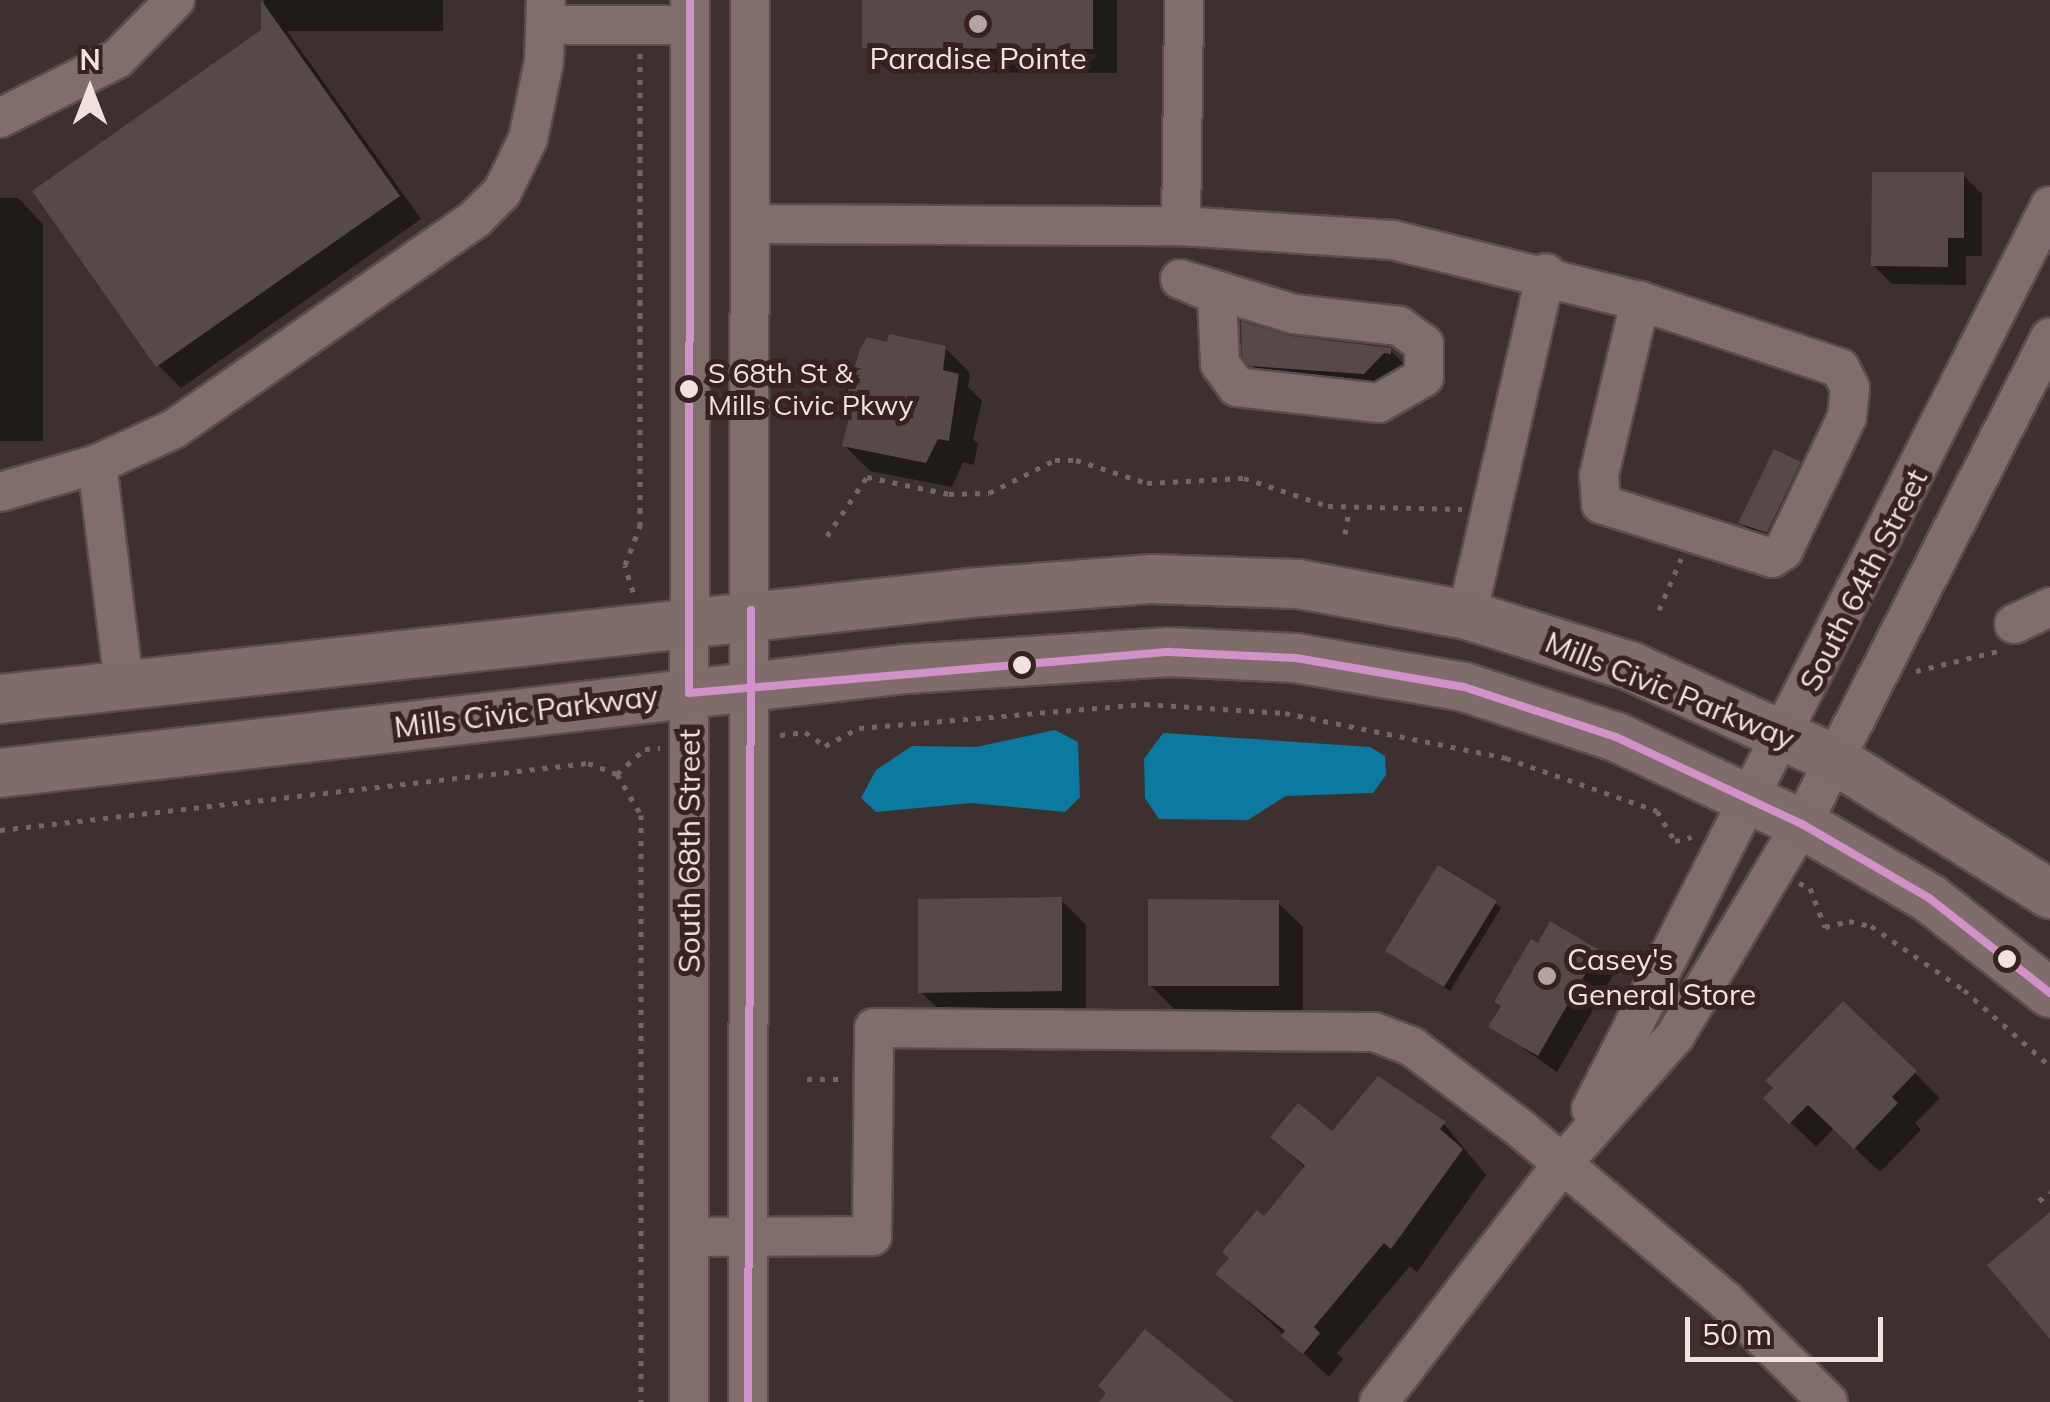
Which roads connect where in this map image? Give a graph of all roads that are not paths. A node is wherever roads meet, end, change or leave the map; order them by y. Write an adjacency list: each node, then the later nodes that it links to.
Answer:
1 (175, 0): 6 (street)
2 (750, 0): 8 (street, South 68th Street)
3 (1184, 0): 9 (street)
4 (546, 12): 5 (street); 14 (street)
5 (690, 12): 19 (street, South 68th Street)
6 (0, 118)
7 (2050, 206): 25 (street, South 64th Street)
8 (750, 224): 9 (street); 17 (street, South 68th Street)
9 (1181, 226): 10 (street)
10 (1546, 273): 12 (street); 18 (street)
11 (1180, 278): 11 (street)
12 (1640, 301): 12 (street)
13 (2045, 361): 26 (street, South 64th Street)
14 (97, 464): 15 (street); 21 (street)
15 (0, 492)
16 (2050, 607): 20 (street)
17 (751, 614): 18 (main road, Mills Civic Parkway); 19 (main road, Mills Civic Parkway); 22 (street, South 68th Street)
18 (1467, 615): 25 (main road, Mills Civic Parkway)
19 (687, 620): 21 (main road, Mills Civic Parkway); 23 (street, South 68th Street)
20 (2012, 636)
21 (124, 684): 24 (main road, Mills Civic Parkway)
22 (752, 686): 23 (main road, Mills Civic Parkway); 28 (main road, Mills Civic Parkway); 34 (street, South 68th Street)
23 (690, 693): 27 (main road, Mills Civic Parkway); 33 (street, South 68th Street)
24 (0, 699)
25 (1786, 736): 26 (main road, Mills Civic Parkway); 28 (street, South 64th Street)
26 (1834, 759): 29 (street, South 64th Street); 30 (main road, Mills Civic Parkway)
27 (0, 772)
28 (1754, 800): 29 (main road, Mills Civic Parkway); 32 (street, South 64th Street)
29 (1802, 824): 31 (main road, Mills Civic Parkway); 32 (street, South 64th Street)
30 (2050, 894)
31 (2050, 993)
32 (1562, 1164): 34 (street); 37 (street, South 64th Street); 38 (street)
33 (689, 1236): 34 (street); 35 (street, South 68th Street)
34 (749, 1236): 36 (street, South 68th Street)
35 (689, 1402)
36 (748, 1402)
37 (1378, 1402)
38 (1828, 1402)

